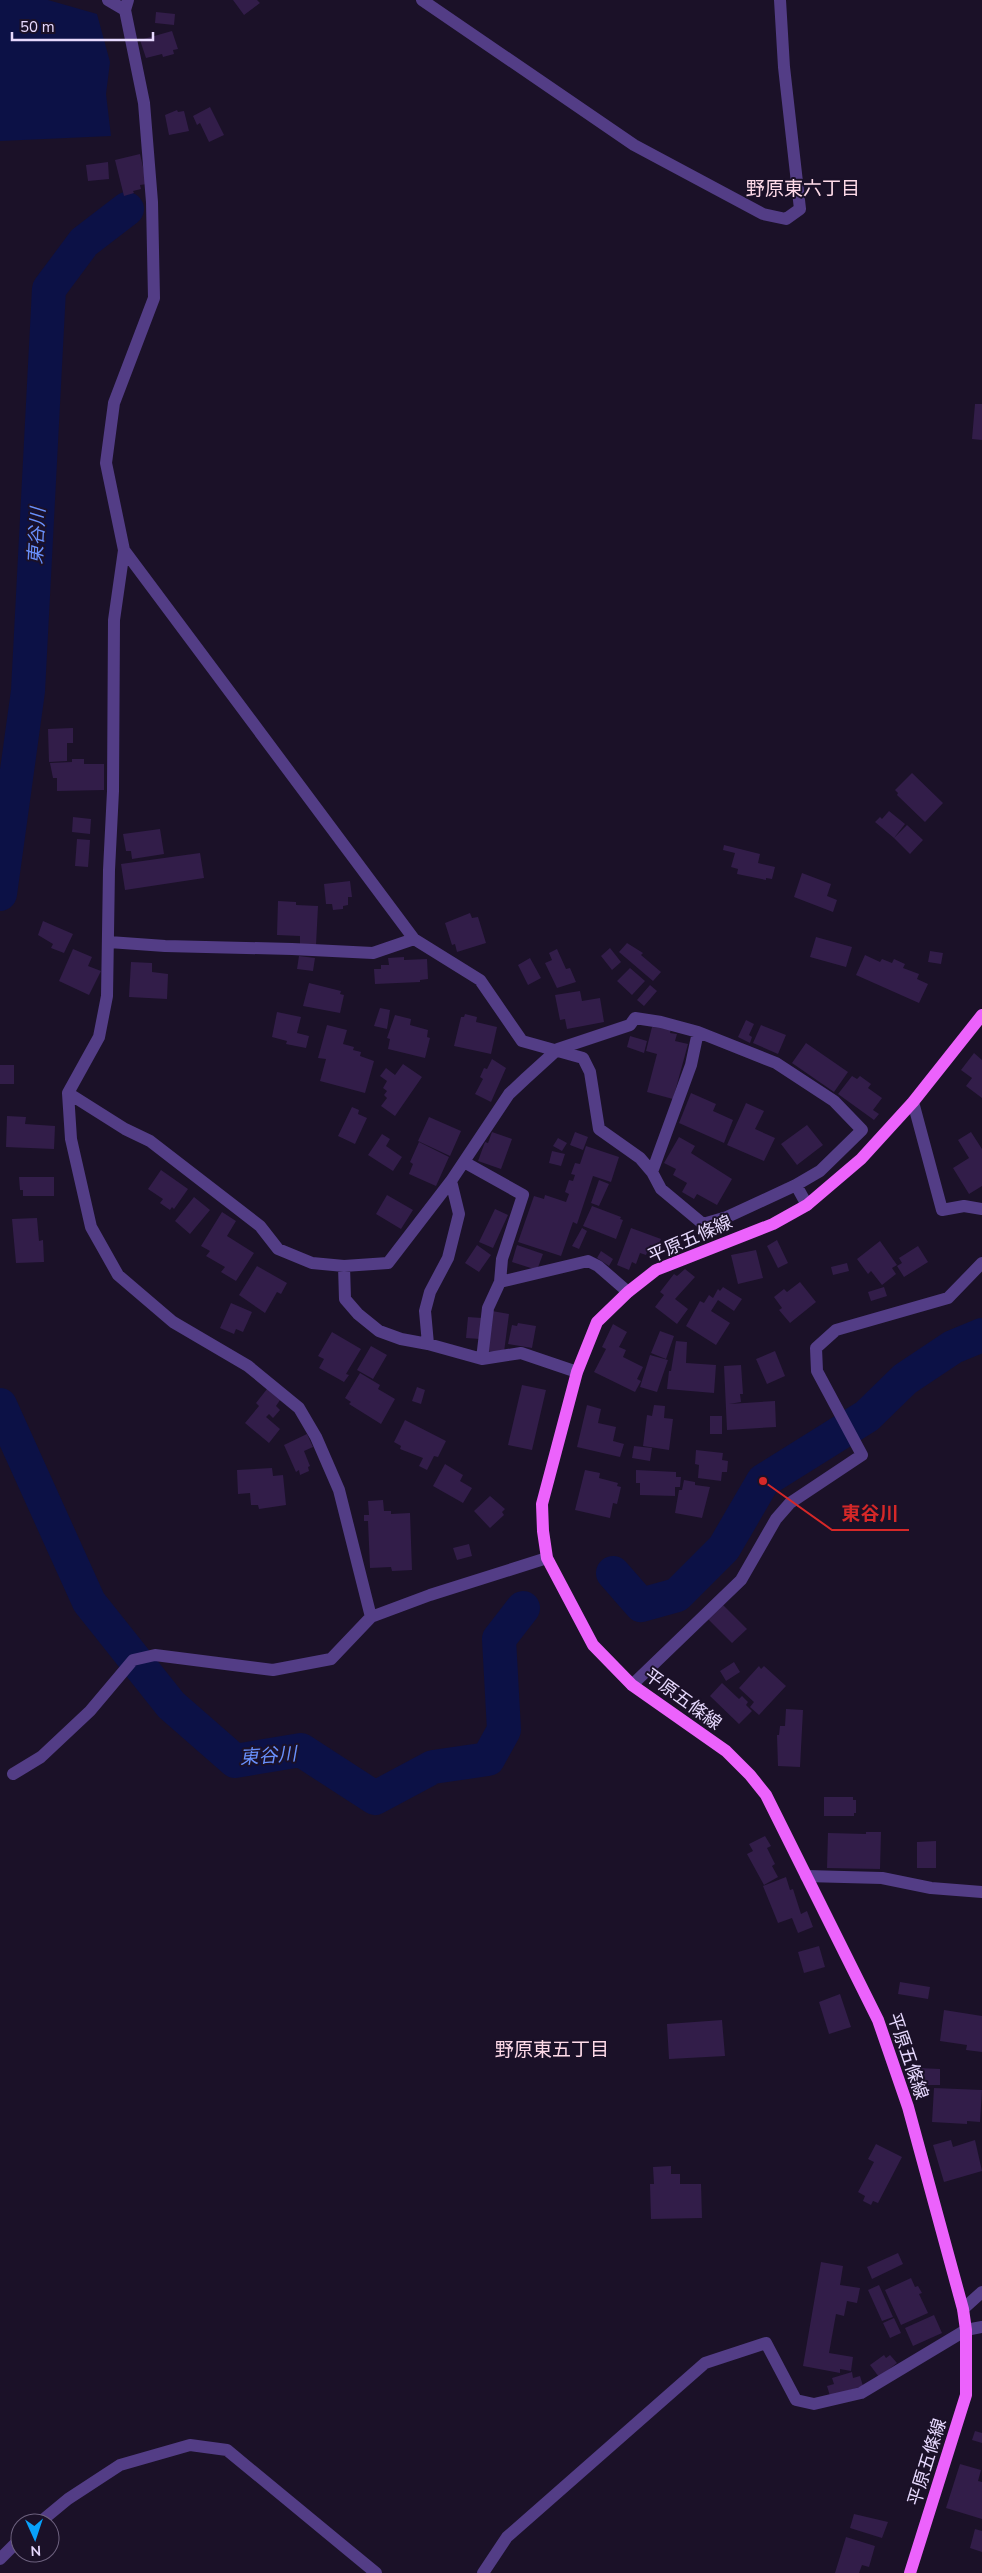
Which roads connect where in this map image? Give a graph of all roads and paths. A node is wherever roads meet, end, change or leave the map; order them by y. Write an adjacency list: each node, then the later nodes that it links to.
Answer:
1 (108, 0): 4 (street)
2 (422, 0): 3 (street)
3 (780, 0)
4 (126, 5): 5 (street)
5 (124, 550): 6 (street); 7 (street)
6 (414, 939): 7 (street); 10 (street)
7 (109, 942): 11 (street)
8 (982, 1015): 12 (main road, 平原五條線)
9 (698, 1032): 10 (street); 14 (street); 16 (street)
10 (558, 1050): 13 (street); 14 (street)
11 (68, 1093): 20 (street); 27 (street)
12 (913, 1102): 17 (main road, 平原五條線); 18 (street)
13 (464, 1162): 15 (street); 21 (street)
14 (652, 1172): 16 (street)
15 (451, 1181): 20 (street); 23 (street)
16 (796, 1185): 17 (street)
17 (807, 1205): 22 (main road, 平原五條線)
18 (982, 1209)
19 (982, 1263): 28 (street)
20 (344, 1266): 23 (street)
21 (500, 1282): 22 (street); 24 (street)
22 (628, 1292): 25 (main road, 平原五條線)
23 (428, 1344): 24 (street)
24 (482, 1359): 25 (street)
25 (577, 1372): 26 (main road, 平原五條線)
26 (548, 1558): 27 (street); 28 (main road, 平原五條線)
27 (372, 1617): 29 (street)
28 (632, 1685): 30 (main road, 平原五條線)
29 (13, 1774)
30 (806, 1876): 31 (street); 33 (main road, 平原五條線)
31 (982, 1892)
32 (982, 2292): 33 (street)
33 (963, 2309): 35 (main road, 平原五條線)
34 (982, 2327): 35 (street)
35 (966, 2330): 40 (street); 41 (main road, 平原五條線)
36 (51, 2513): 39 (street)
37 (10, 2549): 38 (street)
38 (0, 2559)
39 (376, 2573)
40 (483, 2573)
41 (910, 2573)

